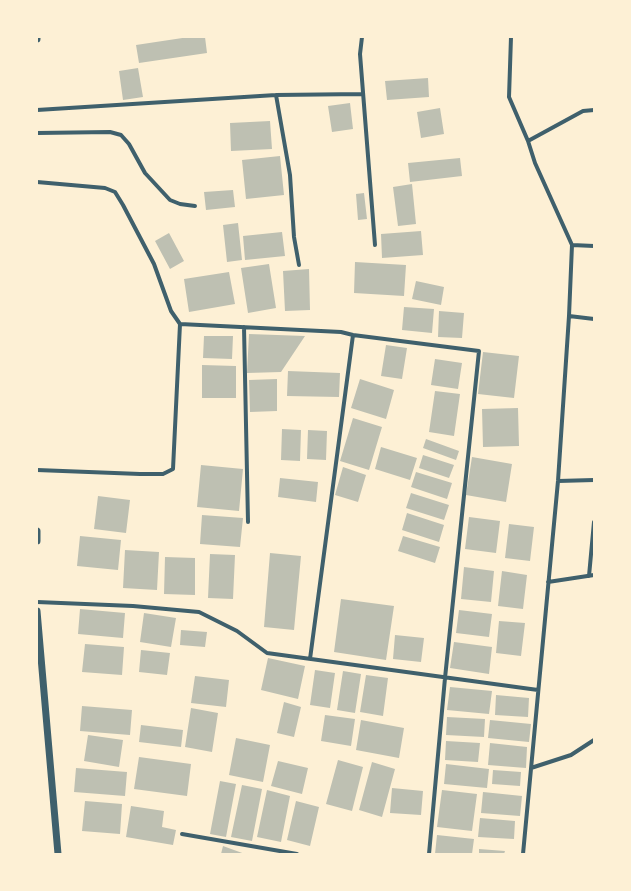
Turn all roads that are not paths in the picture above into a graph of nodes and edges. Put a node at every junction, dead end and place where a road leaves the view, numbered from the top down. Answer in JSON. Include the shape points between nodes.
{"nodes":[{"id":1,"x":362,"y":37,"type":"edge"},
{"id":2,"x":511,"y":37,"type":"edge"},
{"id":3,"x":363,"y":94,"type":"junction"},
{"id":4,"x":276,"y":95,"type":"junction"},
{"id":5,"x":37,"y":110,"type":"edge"},
{"id":6,"x":594,"y":110,"type":"edge"},
{"id":7,"x":37,"y":133,"type":"edge"},
{"id":8,"x":528,"y":141,"type":"junction"},
{"id":9,"x":37,"y":182,"type":"edge"},
{"id":10,"x":195,"y":206,"type":"dead end"},
{"id":11,"x":375,"y":245,"type":"dead end"},
{"id":12,"x":572,"y":245,"type":"junction"},
{"id":13,"x":594,"y":246,"type":"edge"},
{"id":14,"x":299,"y":265,"type":"dead end"},
{"id":15,"x":569,"y":316,"type":"junction"},
{"id":16,"x":594,"y":319,"type":"edge"},
{"id":17,"x":180,"y":324,"type":"junction"},
{"id":18,"x":244,"y":327,"type":"junction"},
{"id":19,"x":353,"y":335,"type":"junction"},
{"id":20,"x":37,"y":470,"type":"edge"},
{"id":21,"x":594,"y":480,"type":"edge"},
{"id":22,"x":558,"y":481,"type":"junction"},
{"id":23,"x":248,"y":522,"type":"dead end"},
{"id":24,"x":594,"y":522,"type":"edge"},
{"id":25,"x":37,"y":532,"type":"edge"},
{"id":26,"x":37,"y":541,"type":"edge"},
{"id":27,"x":592,"y":576,"type":"edge"},
{"id":28,"x":548,"y":582,"type":"junction"},
{"id":29,"x":37,"y":602,"type":"edge"},
{"id":30,"x":37,"y":611,"type":"edge"},
{"id":31,"x":310,"y":659,"type":"junction"},
{"id":32,"x":445,"y":678,"type":"junction"},
{"id":33,"x":538,"y":690,"type":"junction"},
{"id":34,"x":594,"y":740,"type":"edge"},
{"id":35,"x":531,"y":768,"type":"junction"},
{"id":36,"x":182,"y":834,"type":"dead end"},
{"id":37,"x":58,"y":854,"type":"edge"},
{"id":38,"x":297,"y":854,"type":"edge"},
{"id":39,"x":428,"y":854,"type":"edge"},
{"id":40,"x":523,"y":854,"type":"edge"}],
"edges":[{"from":1,"to":3,"type":"street","via":[[360,54]]},
{"from":2,"to":8,"type":"street","via":[[509,97]]},
{"from":3,"to":4,"type":"street"},
{"from":3,"to":11,"type":"street"},
{"from":4,"to":5,"type":"street"},
{"from":4,"to":14,"type":"street","via":[[290,175],[294,237]]},
{"from":6,"to":8,"type":"street","via":[[584,111]]},
{"from":7,"to":10,"type":"street","via":[[110,132],[121,135],[130,144],[146,173],[170,200]]},
{"from":8,"to":12,"type":"street"},
{"from":9,"to":17,"type":"street","via":[[105,188],[115,192],[154,264],[171,311]]},
{"from":12,"to":13,"type":"street"},
{"from":12,"to":15,"type":"street"},
{"from":15,"to":16,"type":"street"},
{"from":15,"to":22,"type":"street"},
{"from":17,"to":18,"type":"street"},
{"from":17,"to":20,"type":"street","via":[[173,468],[163,474]]},
{"from":18,"to":19,"type":"street","via":[[341,332]]},
{"from":18,"to":23,"type":"street"},
{"from":19,"to":31,"type":"street"},
{"from":19,"to":32,"type":"street","via":[[478,351]]},
{"from":21,"to":22,"type":"street"},
{"from":22,"to":28,"type":"street"},
{"from":24,"to":27,"type":"street"},
{"from":25,"to":26,"type":"street"},
{"from":27,"to":28,"type":"street"},
{"from":28,"to":33,"type":"street"},
{"from":29,"to":31,"type":"street","via":[[199,612],[237,631],[267,653]]},
{"from":30,"to":37,"type":"street"},
{"from":31,"to":32,"type":"street"},
{"from":32,"to":33,"type":"street"},
{"from":32,"to":39,"type":"street"},
{"from":33,"to":35,"type":"street"},
{"from":34,"to":35,"type":"street","via":[[571,755]]},
{"from":35,"to":40,"type":"street"},
{"from":36,"to":38,"type":"street"}]}
